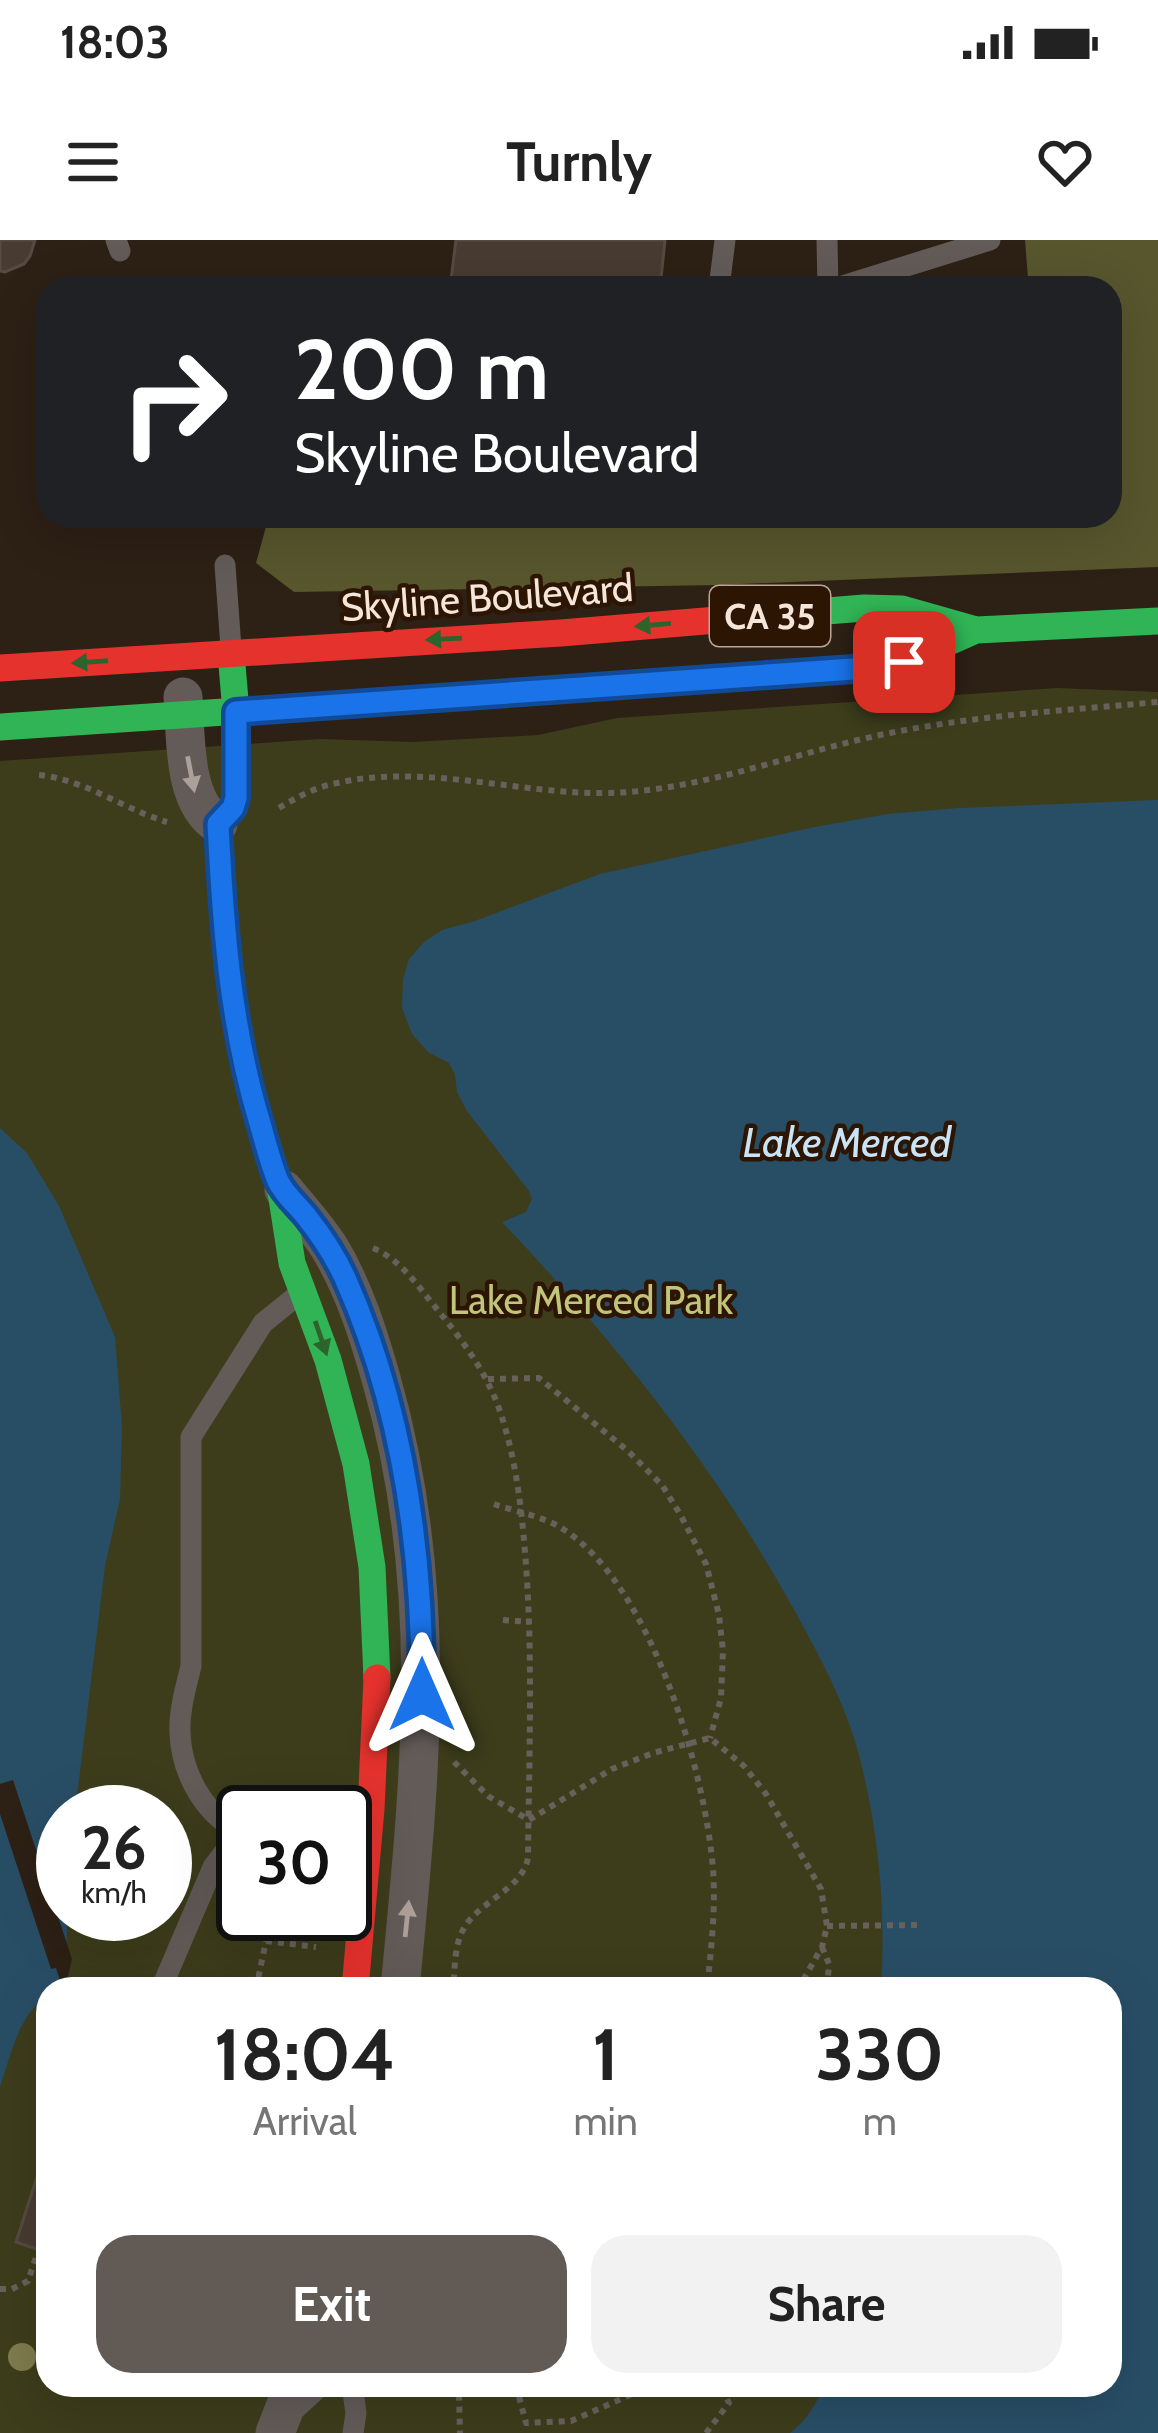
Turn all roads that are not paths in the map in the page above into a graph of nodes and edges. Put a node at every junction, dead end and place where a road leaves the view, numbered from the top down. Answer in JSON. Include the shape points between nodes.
{"nodes":[{"id":1,"x":724,"y":240,"type":"edge"},
{"id":2,"x":827,"y":240,"type":"edge"},
{"id":3,"x":990,"y":240,"type":"edge"},
{"id":4,"x":720,"y":276,"type":"edge"},
{"id":5,"x":831,"y":276,"type":"edge"},
{"id":6,"x":872,"y":276,"type":"edge"},
{"id":7,"x":225,"y":565,"type":"dead end"},
{"id":8,"x":1158,"y":621,"type":"edge"},
{"id":9,"x":976,"y":630,"type":"junction"},
{"id":10,"x":231,"y":652,"type":"junction"},
{"id":11,"x":181,"y":655,"type":"junction"},
{"id":12,"x":0,"y":668,"type":"edge"},
{"id":13,"x":236,"y":712,"type":"junction"},
{"id":14,"x":185,"y":716,"type":"junction"},
{"id":15,"x":0,"y":728,"type":"edge"},
{"id":16,"x":202,"y":825,"type":"junction"},
{"id":17,"x":280,"y":1186,"type":"junction"},
{"id":18,"x":336,"y":1259,"type":"junction"},
{"id":19,"x":302,"y":1292,"type":"junction"},
{"id":20,"x":363,"y":1785,"type":"edge"},
{"id":21,"x":216,"y":1815,"type":"edge"},
{"id":22,"x":372,"y":1847,"type":"edge"},
{"id":23,"x":413,"y":1850,"type":"junction"},
{"id":24,"x":216,"y":1863,"type":"edge"},
{"id":25,"x":355,"y":1941,"type":"edge"},
{"id":26,"x":166,"y":1977,"type":"edge"},
{"id":27,"x":355,"y":1977,"type":"edge"},
{"id":28,"x":401,"y":1977,"type":"edge"},
{"id":29,"x":354,"y":2397,"type":"edge"},
{"id":30,"x":352,"y":2433,"type":"edge"}],
"edges":[{"from":1,"to":4,"type":"lane"},
{"from":2,"to":5,"type":"lane"},
{"from":3,"to":6,"type":"lane"},
{"from":7,"to":10,"type":"lane"},
{"from":8,"to":9,"type":"main road","name":"Skyline Boulevard","number":"CA 35"},
{"from":9,"to":10,"type":"main road","name":"Skyline Boulevard","number":"CA 35","one_way":true,"via":[[902,609],[863,608]]},
{"from":9,"to":13,"type":"main road","name":"Skyline Boulevard","number":"CA 35","via":[[904,662],[868,668]]},
{"from":10,"to":11,"type":"main road","name":"Skyline Boulevard","number":"CA 35"},
{"from":10,"to":13,"type":"main road"},
{"from":11,"to":12,"type":"main road","name":"Skyline Boulevard","number":"CA 35","one_way":true},
{"from":11,"to":14,"type":"street"},
{"from":13,"to":14,"type":"main road","name":"Skyline Boulevard","number":"CA 35"},
{"from":13,"to":16,"type":"main road","via":[[233,808]]},
{"from":14,"to":15,"type":"main road","name":"Skyline Boulevard","number":"CA 35"},
{"from":14,"to":16,"type":"street","one_way":true},
{"from":16,"to":17,"type":"main road","via":[[231,1000]]},
{"from":17,"to":18,"type":"street"},
{"from":17,"to":19,"type":"main road"},
{"from":18,"to":19,"type":"lane"},
{"from":18,"to":23,"type":"street","via":[[384,1387],[410,1505],[422,1650]]},
{"from":19,"to":20,"type":"main road","one_way":true,"via":[[345,1416],[371,1558],[377,1651]]},
{"from":19,"to":21,"type":"lane","via":[[263,1323],[191,1437],[191,1666],[180,1734],[187,1768]]},
{"from":22,"to":23,"type":"lane"},
{"from":28,"to":23,"type":"street","one_way":true},
{"from":24,"to":26,"type":"lane"},
{"from":25,"to":27,"type":"main road"},
{"from":29,"to":30,"type":"lane"}]}
